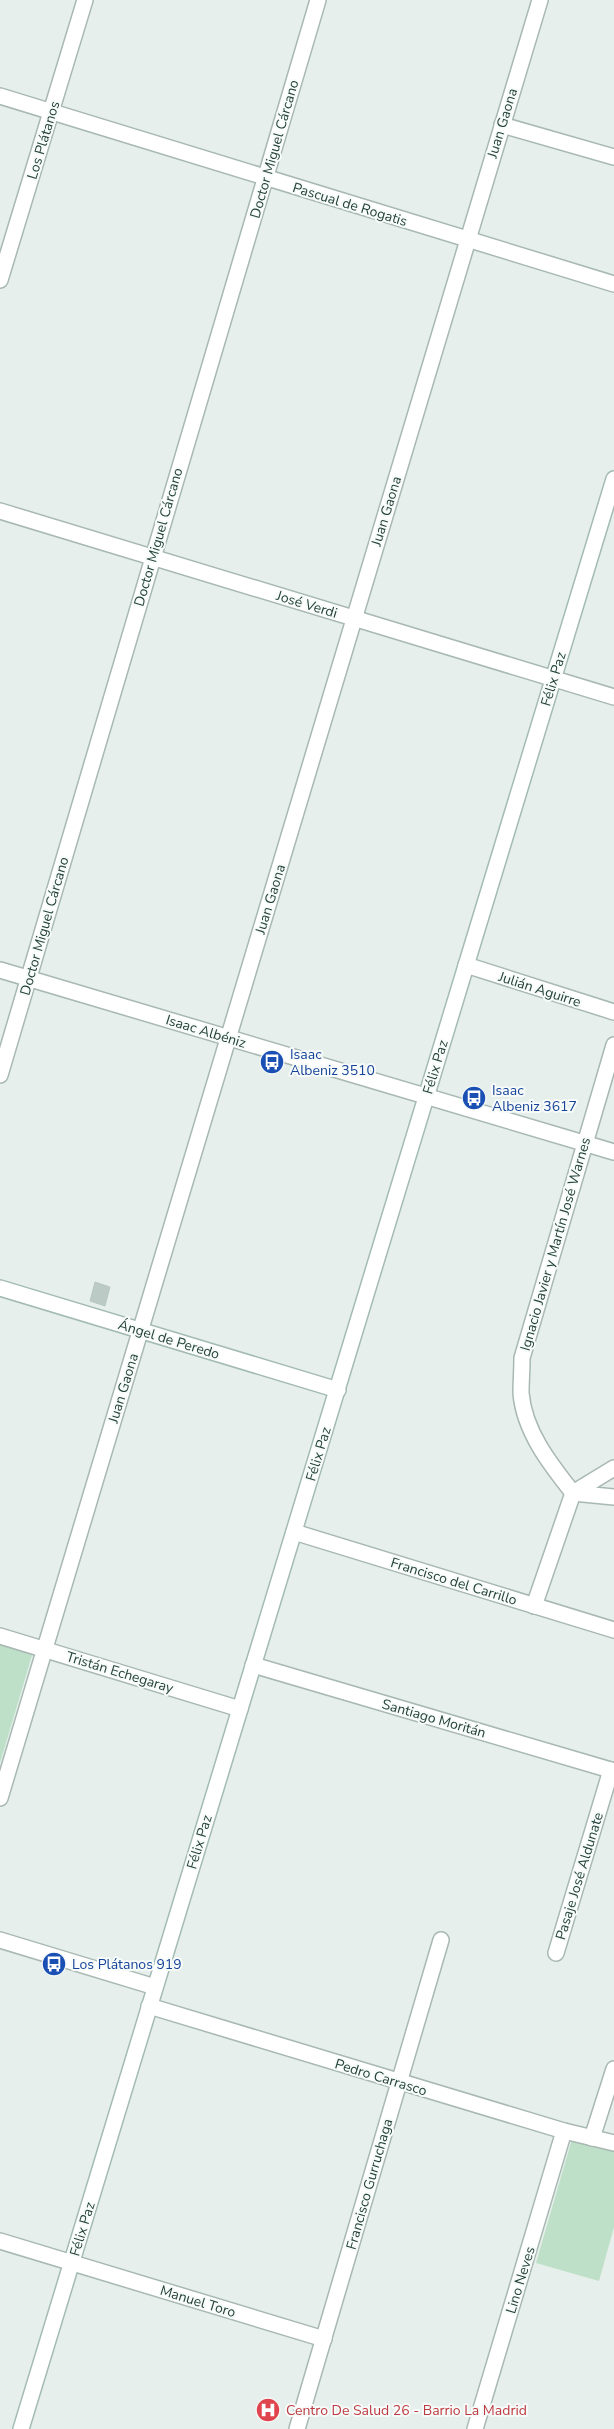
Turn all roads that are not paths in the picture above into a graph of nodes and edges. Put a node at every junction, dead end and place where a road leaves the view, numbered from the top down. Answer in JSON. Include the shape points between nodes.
{"nodes":[{"id":1,"x":85,"y":0,"type":"edge"},
{"id":2,"x":318,"y":0,"type":"edge"},
{"id":3,"x":540,"y":0,"type":"edge"},
{"id":4,"x":0,"y":96,"type":"edge"},
{"id":5,"x":51,"y":112,"type":"junction"},
{"id":6,"x":502,"y":125,"type":"junction"},
{"id":7,"x":614,"y":157,"type":"edge"},
{"id":8,"x":265,"y":178,"type":"junction"},
{"id":9,"x":467,"y":239,"type":"junction"},
{"id":10,"x":0,"y":280,"type":"edge"},
{"id":11,"x":614,"y":284,"type":"edge"},
{"id":12,"x":614,"y":480,"type":"edge"},
{"id":13,"x":0,"y":511,"type":"edge"},
{"id":14,"x":152,"y":556,"type":"junction"},
{"id":15,"x":354,"y":618,"type":"junction"},
{"id":16,"x":553,"y":679,"type":"junction"},
{"id":17,"x":614,"y":697,"type":"edge"},
{"id":18,"x":466,"y":965,"type":"junction"},
{"id":19,"x":0,"y":970,"type":"edge"},
{"id":20,"x":29,"y":978,"type":"junction"},
{"id":21,"x":614,"y":1012,"type":"edge"},
{"id":22,"x":228,"y":1038,"type":"junction"},
{"id":23,"x":614,"y":1045,"type":"edge"},
{"id":24,"x":0,"y":1075,"type":"edge"},
{"id":25,"x":426,"y":1096,"type":"junction"},
{"id":26,"x":585,"y":1144,"type":"junction"},
{"id":27,"x":614,"y":1152,"type":"edge"},
{"id":28,"x":0,"y":1288,"type":"edge"},
{"id":29,"x":140,"y":1330,"type":"junction"},
{"id":30,"x":338,"y":1390,"type":"junction"},
{"id":31,"x":614,"y":1468,"type":"edge"},
{"id":32,"x":573,"y":1493,"type":"junction"},
{"id":33,"x":614,"y":1498,"type":"edge"},
{"id":34,"x":294,"y":1532,"type":"junction"},
{"id":35,"x":534,"y":1606,"type":"junction"},
{"id":36,"x":614,"y":1630,"type":"edge"},
{"id":37,"x":0,"y":1636,"type":"edge"},
{"id":38,"x":45,"y":1650,"type":"junction"},
{"id":39,"x":253,"y":1666,"type":"junction"},
{"id":40,"x":240,"y":1709,"type":"junction"},
{"id":41,"x":612,"y":1771,"type":"edge"},
{"id":42,"x":0,"y":1798,"type":"edge"},
{"id":43,"x":0,"y":1940,"type":"edge"},
{"id":44,"x":441,"y":1940,"type":"dead end"},
{"id":45,"x":556,"y":1953,"type":"dead end"},
{"id":46,"x":155,"y":1987,"type":"junction"},
{"id":47,"x":149,"y":2006,"type":"junction"},
{"id":48,"x":614,"y":2069,"type":"edge"},
{"id":49,"x":398,"y":2082,"type":"junction"},
{"id":50,"x":564,"y":2131,"type":"junction"},
{"id":51,"x":592,"y":2138,"type":"junction"},
{"id":52,"x":614,"y":2143,"type":"edge"},
{"id":53,"x":0,"y":2240,"type":"edge"},
{"id":54,"x":72,"y":2262,"type":"junction"},
{"id":55,"x":324,"y":2339,"type":"junction"},
{"id":56,"x":21,"y":2429,"type":"edge"},
{"id":57,"x":297,"y":2429,"type":"edge"},
{"id":58,"x":476,"y":2429,"type":"edge"}],
"edges":[{"from":1,"to":5,"type":"street","name":"Los Plátanos"},
{"from":2,"to":8,"type":"street","name":"Doctor Miguel Cárcano"},
{"from":3,"to":6,"type":"street","name":"Juan Gaona"},
{"from":4,"to":5,"type":"street","name":"Pascual de Rogatis"},
{"from":5,"to":8,"type":"street","name":"Pascual de Rogatis"},
{"from":5,"to":10,"type":"street","name":"Los Plátanos"},
{"from":6,"to":7,"type":"street"},
{"from":6,"to":9,"type":"street","name":"Juan Gaona"},
{"from":8,"to":9,"type":"street","name":"Pascual de Rogatis"},
{"from":8,"to":14,"type":"street","name":"Doctor Miguel Cárcano"},
{"from":9,"to":11,"type":"street","name":"Pascual de Rogatis"},
{"from":9,"to":15,"type":"street","name":"Juan Gaona"},
{"from":12,"to":16,"type":"street","name":"Félix Paz"},
{"from":13,"to":14,"type":"street","name":"José Verdi"},
{"from":14,"to":15,"type":"street","name":"José Verdi"},
{"from":14,"to":20,"type":"street","name":"Doctor Miguel Cárcano"},
{"from":15,"to":16,"type":"street","name":"José Verdi"},
{"from":15,"to":22,"type":"street","name":"Juan Gaona"},
{"from":16,"to":17,"type":"street","name":"José Verdi"},
{"from":16,"to":18,"type":"street","name":"Félix Paz"},
{"from":18,"to":21,"type":"street","name":"Julián Aguirre"},
{"from":18,"to":25,"type":"street","name":"Félix Paz"},
{"from":19,"to":20,"type":"street","name":"Isaac Albéniz"},
{"from":20,"to":22,"type":"street","name":"Isaac Albéniz"},
{"from":20,"to":24,"type":"street","name":"Doctor Miguel Cárcano"},
{"from":22,"to":25,"type":"street","name":"Isaac Albéniz"},
{"from":22,"to":29,"type":"street","name":"Juan Gaona"},
{"from":23,"to":26,"type":"street","name":"Ignacio Javier y Martín José Warnes"},
{"from":25,"to":26,"type":"street","name":"Isaac Albéniz"},
{"from":25,"to":30,"type":"street","name":"Félix Paz"},
{"from":26,"to":27,"type":"street","name":"Isaac Albéniz"},
{"from":26,"to":32,"type":"street","name":"Ignacio Javier y Martín José Warnes","via":[[522,1358],[521,1394],[528,1420],[540,1449]]},
{"from":28,"to":29,"type":"street","name":"Ángel de Peredo"},
{"from":29,"to":30,"type":"street","name":"Ángel de Peredo"},
{"from":29,"to":38,"type":"street","name":"Juan Gaona"},
{"from":30,"to":34,"type":"street","name":"Félix Paz"},
{"from":31,"to":32,"type":"street"},
{"from":32,"to":33,"type":"street"},
{"from":32,"to":35,"type":"street"},
{"from":34,"to":35,"type":"street","name":"Francisco del Carrillo"},
{"from":34,"to":39,"type":"street","name":"Félix Paz"},
{"from":35,"to":36,"type":"street","name":"Francisco del Carrillo"},
{"from":37,"to":38,"type":"street","name":"Tristán Echegaray"},
{"from":38,"to":40,"type":"street","name":"Tristán Echegaray"},
{"from":38,"to":42,"type":"street","name":"Juan Gaona"},
{"from":39,"to":40,"type":"street","name":"Félix Paz"},
{"from":39,"to":41,"type":"street","name":"Santiago Moritán"},
{"from":40,"to":46,"type":"street","name":"Félix Paz"},
{"from":41,"to":45,"type":"street","name":"Pasaje José Aldunate"},
{"from":43,"to":46,"type":"street"},
{"from":44,"to":49,"type":"street","name":"Francisco Gurruchaga"},
{"from":46,"to":47,"type":"street","name":"Félix Paz"},
{"from":47,"to":49,"type":"street","name":"Pedro Carrasco"},
{"from":47,"to":54,"type":"street","name":"Félix Paz"},
{"from":48,"to":51,"type":"street"},
{"from":49,"to":50,"type":"street","name":"Pedro Carrasco"},
{"from":49,"to":55,"type":"street","name":"Francisco Gurruchaga"},
{"from":50,"to":51,"type":"street","name":"Pedro Carrasco"},
{"from":50,"to":58,"type":"street","name":"Lino Neves"},
{"from":51,"to":52,"type":"street","name":"Pedro Carrasco"},
{"from":53,"to":54,"type":"street","name":"Manuel Toro"},
{"from":54,"to":55,"type":"street","name":"Manuel Toro"},
{"from":54,"to":56,"type":"street","name":"Félix Paz"},
{"from":55,"to":57,"type":"street","name":"Francisco Gurruchaga"}]}
